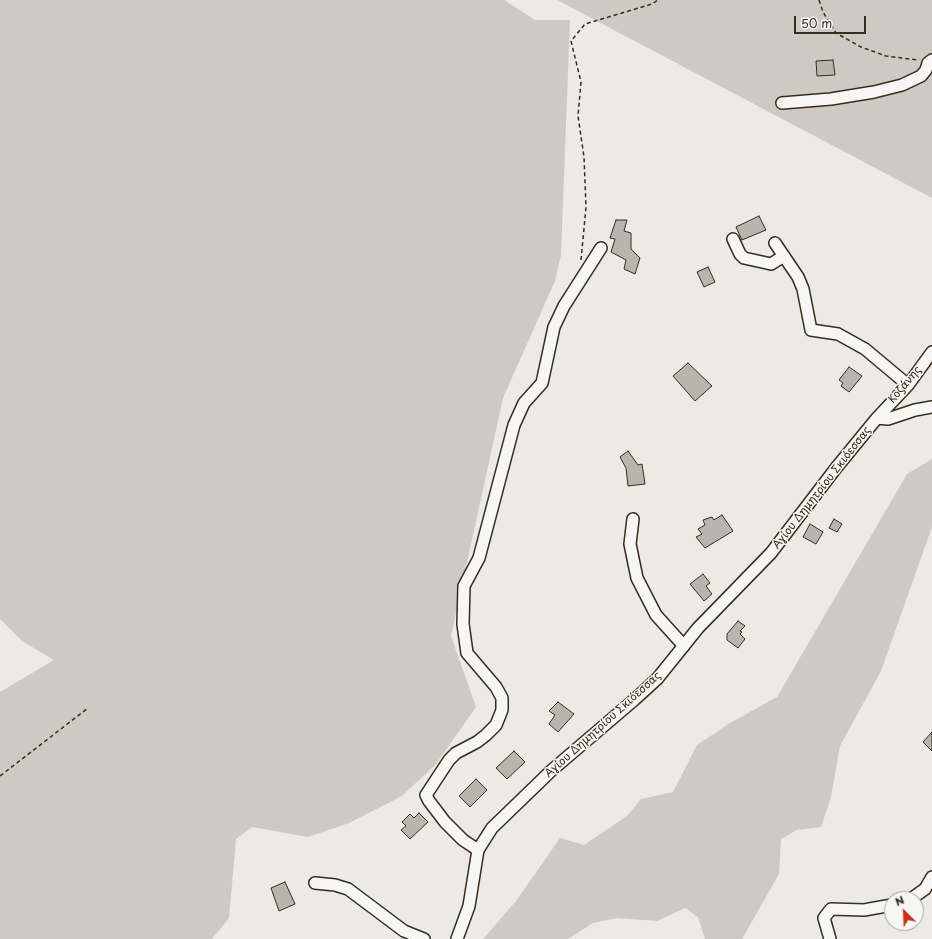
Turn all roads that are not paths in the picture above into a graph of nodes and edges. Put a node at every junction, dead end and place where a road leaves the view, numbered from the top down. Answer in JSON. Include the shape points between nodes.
{"nodes":[{"id":1,"x":930,"y":61,"type":"edge"},
{"id":2,"x":782,"y":103,"type":"dead end"},
{"id":3,"x":733,"y":239,"type":"dead end"},
{"id":4,"x":776,"y":243,"type":"dead end"},
{"id":5,"x":601,"y":248,"type":"dead end"},
{"id":6,"x":784,"y":256,"type":"junction"},
{"id":7,"x":932,"y":352,"type":"edge"},
{"id":8,"x":908,"y":385,"type":"junction"},
{"id":9,"x":932,"y":407,"type":"edge"},
{"id":10,"x":877,"y":418,"type":"junction"},
{"id":11,"x":633,"y":519,"type":"dead end"},
{"id":12,"x":684,"y":646,"type":"junction"},
{"id":13,"x":478,"y":850,"type":"junction"},
{"id":14,"x":932,"y":877,"type":"edge"},
{"id":15,"x":315,"y":883,"type":"dead end"},
{"id":16,"x":922,"y":891,"type":"edge"},
{"id":17,"x":884,"y":906,"type":"edge"},
{"id":18,"x":424,"y":939,"type":"edge"},
{"id":19,"x":457,"y":939,"type":"edge"},
{"id":20,"x":830,"y":939,"type":"edge"}],
"edges":[{"from":1,"to":2,"type":"street","via":[[921,76],[902,85],[845,97]]},
{"from":3,"to":6,"type":"street","via":[[744,258],[771,264]]},
{"from":4,"to":6,"type":"street"},
{"from":5,"to":13,"type":"street","via":[[564,306],[554,327],[542,383],[524,403],[514,425],[479,558],[464,586],[463,624],[467,653],[496,687],[502,698],[502,710],[496,725],[486,736],[451,758],[426,795],[445,822],[463,840]]},
{"from":6,"to":8,"type":"street","via":[[803,289],[811,330],[838,334],[865,349]]},
{"from":7,"to":8,"type":"street","name":"Κοζάνης"},
{"from":8,"to":10,"type":"street","name":"Κοζάνης"},
{"from":9,"to":10,"type":"street","via":[[888,419]]},
{"from":10,"to":12,"type":"street","name":"Αγίου Δημητρίου Σκιόεσσας","via":[[771,553],[704,621]]},
{"from":11,"to":12,"type":"street","via":[[630,544],[637,578],[656,615]]},
{"from":12,"to":13,"type":"street","name":"Αγίου Δημητρίου Σκιόεσσας","via":[[650,686],[511,808],[492,828]]},
{"from":13,"to":19,"type":"street","name":"Αγίου Δημητρίου Σκιόεσσας","via":[[469,906]]},
{"from":14,"to":16,"type":"street"},
{"from":15,"to":18,"type":"street","via":[[348,889],[404,931]]},
{"from":17,"to":20,"type":"street","via":[[864,910],[831,909],[824,918]]}]}
